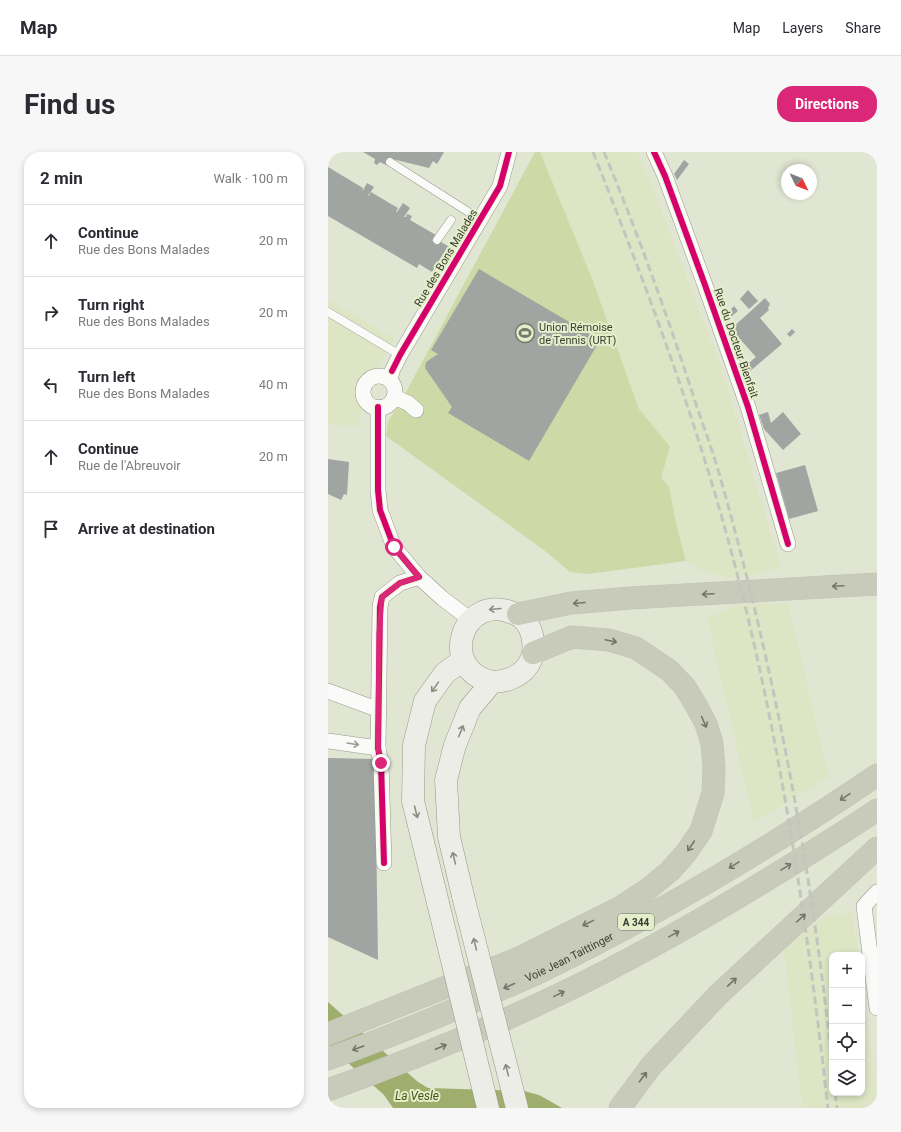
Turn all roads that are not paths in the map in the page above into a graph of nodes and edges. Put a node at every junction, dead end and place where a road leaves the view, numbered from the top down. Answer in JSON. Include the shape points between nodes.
{"nodes":[{"id":1,"x":509,"y":152,"type":"edge"},
{"id":2,"x":654,"y":152,"type":"edge"},
{"id":3,"x":390,"y":162,"type":"dead end"},
{"id":4,"x":451,"y":220,"type":"dead end"},
{"id":5,"x":480,"y":220,"type":"junction"},
{"id":6,"x":437,"y":240,"type":"dead end"},
{"id":7,"x":328,"y":312,"type":"edge"},
{"id":8,"x":400,"y":354,"type":"junction"},
{"id":9,"x":391,"y":376,"type":"junction"},
{"id":10,"x":394,"y":397,"type":"junction"},
{"id":11,"x":378,"y":407,"type":"junction"},
{"id":12,"x":416,"y":410,"type":"dead end"},
{"id":13,"x":788,"y":544,"type":"dead end"},
{"id":14,"x":419,"y":577,"type":"junction"},
{"id":15,"x":877,"y":584,"type":"edge"},
{"id":16,"x":518,"y":614,"type":"junction"},
{"id":17,"x":471,"y":620,"type":"junction"},
{"id":18,"x":533,"y":653,"type":"junction"},
{"id":19,"x":463,"y":660,"type":"junction"},
{"id":20,"x":492,"y":682,"type":"junction"},
{"id":21,"x":328,"y":691,"type":"edge"},
{"id":22,"x":379,"y":710,"type":"junction"},
{"id":23,"x":328,"y":741,"type":"edge"},
{"id":24,"x":378,"y":748,"type":"junction"},
{"id":25,"x":877,"y":775,"type":"edge"},
{"id":26,"x":877,"y":810,"type":"edge"},
{"id":27,"x":877,"y":848,"type":"edge"},
{"id":28,"x":384,"y":863,"type":"dead end"},
{"id":29,"x":877,"y":892,"type":"edge"},
{"id":30,"x":877,"y":1008,"type":"edge"},
{"id":31,"x":328,"y":1034,"type":"edge"},
{"id":32,"x":332,"y":1058,"type":"edge"},
{"id":33,"x":328,"y":1090,"type":"edge"},
{"id":34,"x":488,"y":1108,"type":"edge"},
{"id":35,"x":516,"y":1108,"type":"edge"},
{"id":36,"x":620,"y":1108,"type":"edge"}],
"edges":[{"from":1,"to":5,"type":"street","name":"Rue des Bons Malades","via":[[500,186]]},
{"from":2,"to":13,"type":"street","name":"Rue du Docteur Bienfait","via":[[705,285],[745,400]]},
{"from":3,"to":5,"type":"lane"},
{"from":4,"to":6,"type":"lane"},
{"from":5,"to":8,"type":"street","name":"Rue des Bons Malades"},
{"from":7,"to":8,"type":"lane"},
{"from":8,"to":9,"type":"street","name":"Rue des Bons Malades"},
{"from":9,"to":10,"type":"street","via":[[395,389]]},
{"from":9,"to":11,"type":"street","via":[[375,377],[364,387],[367,402]]},
{"from":10,"to":11,"type":"street","via":[[387,406]]},
{"from":10,"to":12,"type":"street"},
{"from":11,"to":14,"type":"street","via":[[380,510],[394,547]]},
{"from":14,"to":17,"type":"street"},
{"from":14,"to":22,"type":"street","via":[[400,583],[382,597],[379,634]]},
{"from":15,"to":16,"type":"highway","one_way":true,"via":[[630,598],[571,603]]},
{"from":16,"to":17,"type":"main road","one_way":true,"via":[[492,608]]},
{"from":16,"to":18,"type":"main road","via":[[532,632]]},
{"from":17,"to":19,"type":"main road","via":[[463,630],[460,646]]},
{"from":18,"to":20,"type":"main road","via":[[526,668],[516,677],[504,682]]},
{"from":18,"to":31,"type":"highway","one_way":true,"via":[[572,637],[609,640],[636,648],[670,670],[696,705],[712,743],[713,792],[701,831],[686,854],[670,871],[621,907],[519,958]]},
{"from":19,"to":20,"type":"main road","via":[[472,674]]},
{"from":19,"to":34,"type":"main road","one_way":true,"bridge":true,"via":[[445,673],[425,701],[414,745],[413,802]]},
{"from":35,"to":20,"type":"main road","one_way":true,"bridge":true,"via":[[449,837],[446,780],[455,745],[470,708]]},
{"from":21,"to":22,"type":"street"},
{"from":22,"to":24,"type":"street"},
{"from":23,"to":24,"type":"street","one_way":true},
{"from":24,"to":28,"type":"street","via":[[381,763]]},
{"from":25,"to":32,"type":"highway","name":"Voie Jean Taittinger","number":"A 344","one_way":true,"via":[[835,804],[716,877],[626,928],[543,971],[455,1010]]},
{"from":33,"to":26,"type":"highway","number":"A 344","one_way":true,"via":[[405,1062],[558,995],[726,904]]},
{"from":36,"to":27,"type":"highway","one_way":true,"via":[[656,1061],[718,994]]},
{"from":29,"to":30,"type":"street","via":[[864,906]]}]}
